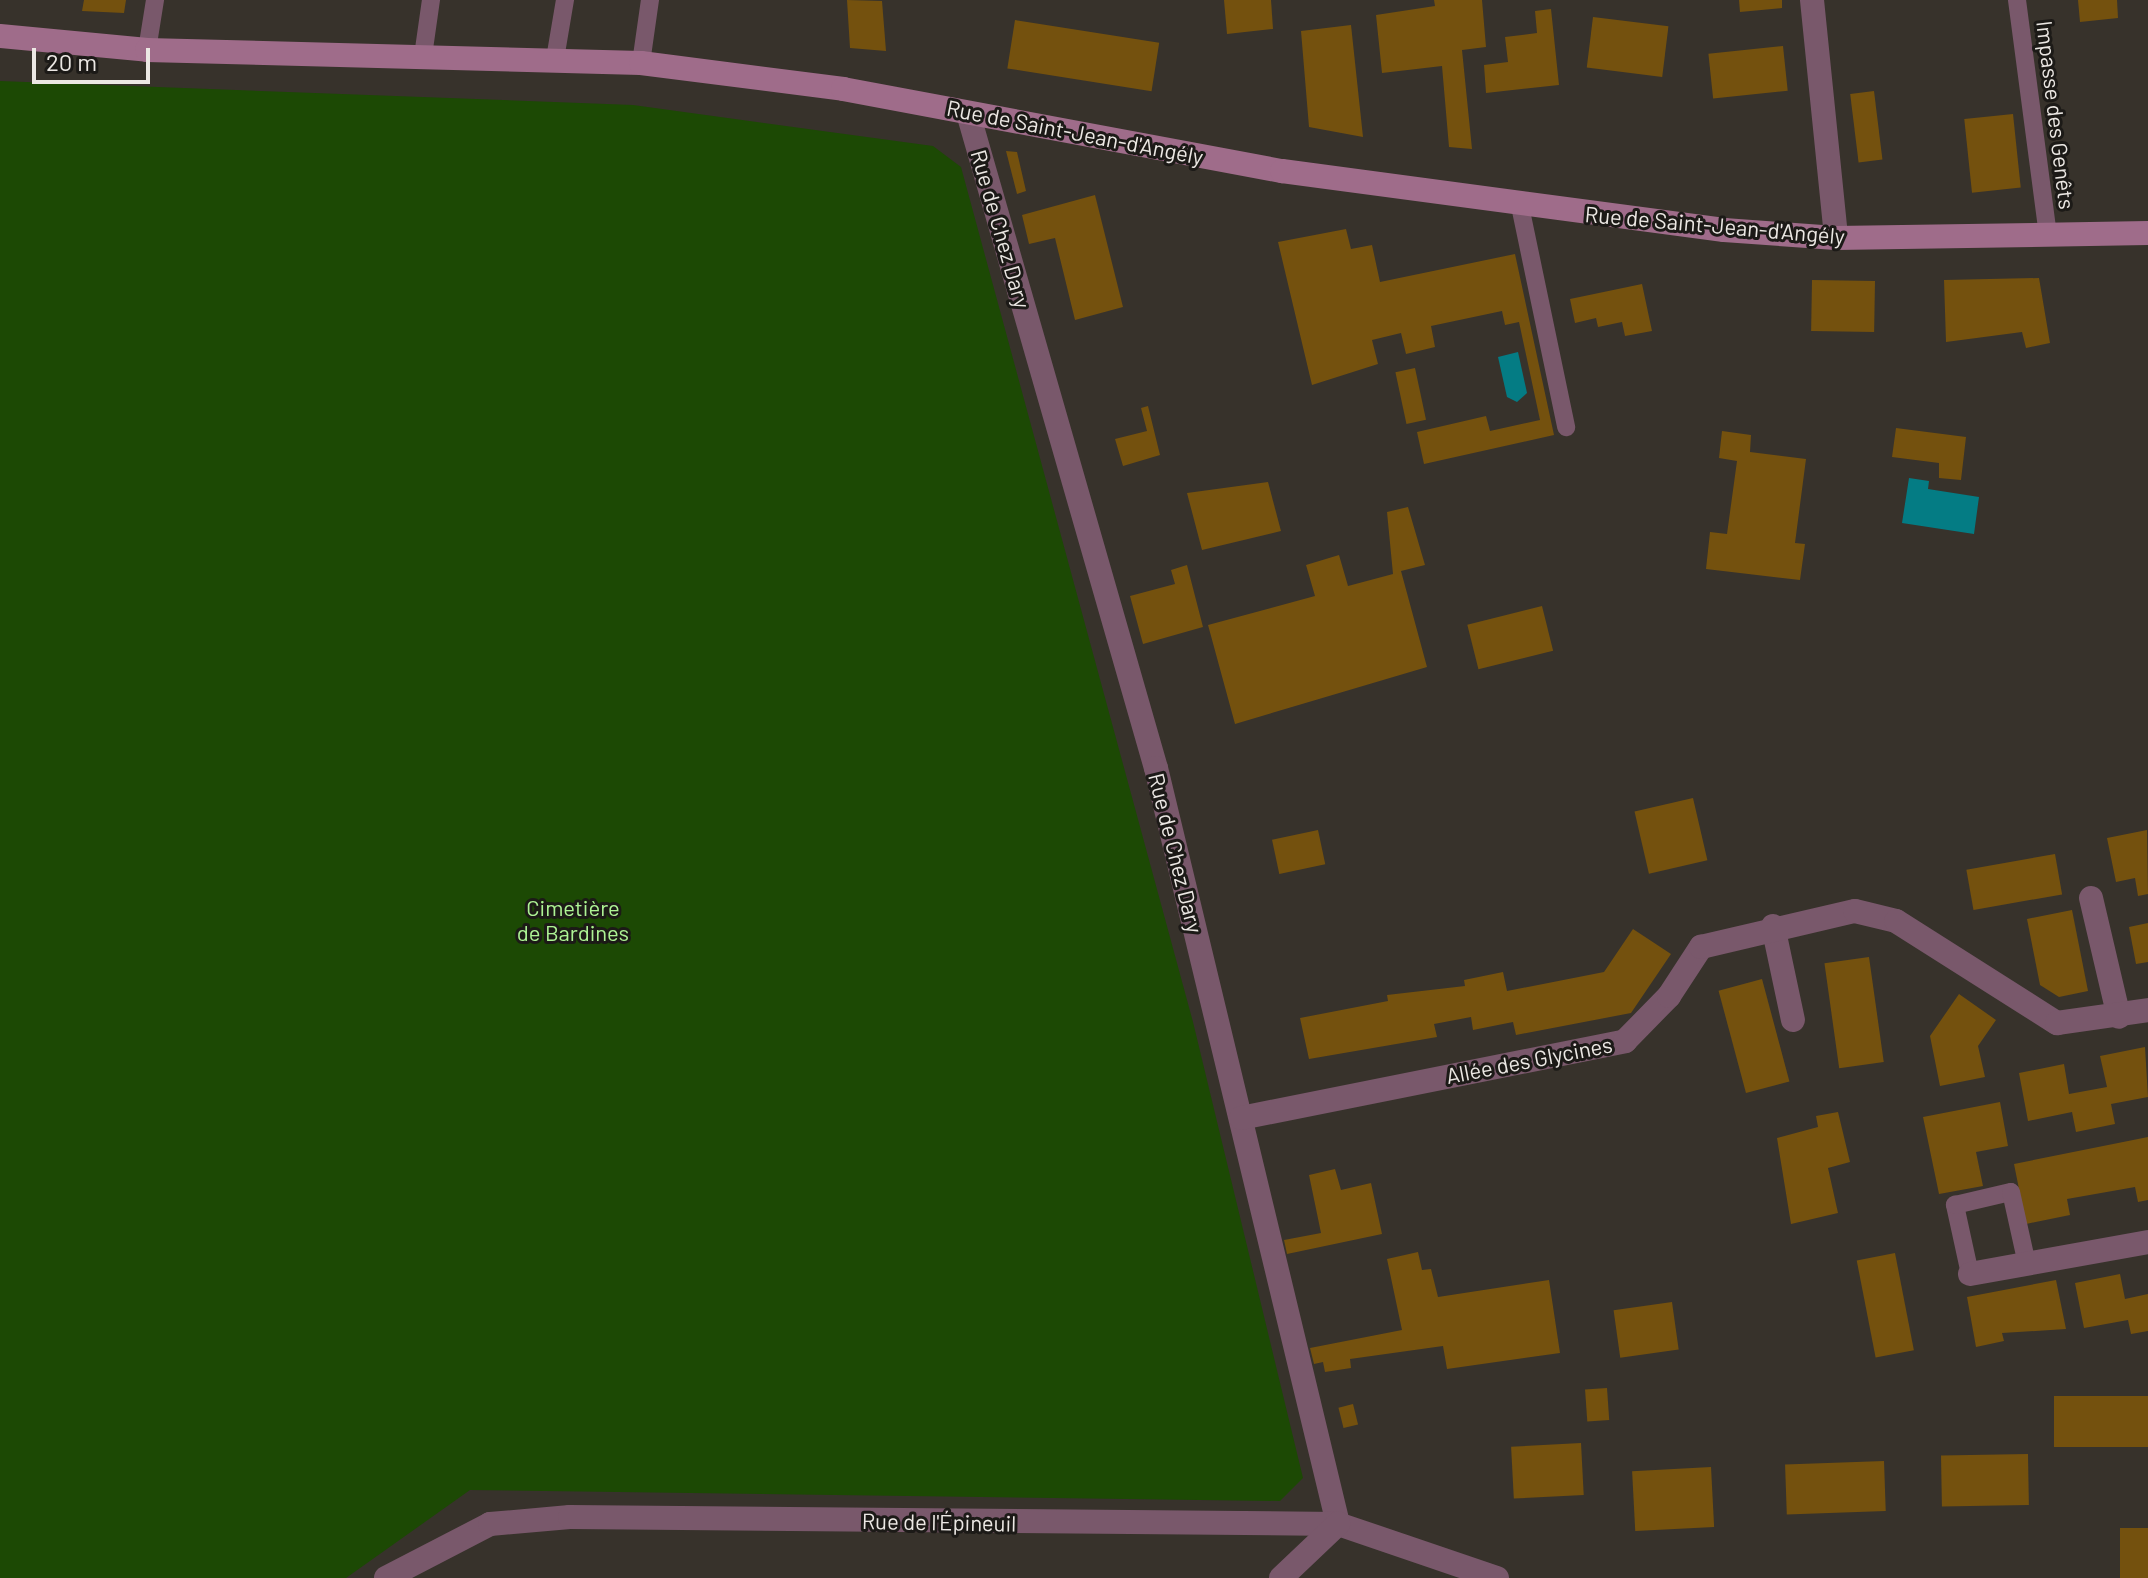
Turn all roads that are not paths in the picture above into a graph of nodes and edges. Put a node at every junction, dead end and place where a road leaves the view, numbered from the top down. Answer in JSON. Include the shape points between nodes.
{"nodes":[{"id":1,"x":155,"y":0,"type":"edge"},
{"id":2,"x":431,"y":0,"type":"edge"},
{"id":3,"x":565,"y":0,"type":"edge"},
{"id":4,"x":650,"y":0,"type":"edge"},
{"id":5,"x":1812,"y":0,"type":"edge"},
{"id":6,"x":2017,"y":0,"type":"edge"},
{"id":7,"x":0,"y":36,"type":"edge"},
{"id":8,"x":147,"y":50,"type":"junction"},
{"id":9,"x":423,"y":56,"type":"junction"},
{"id":10,"x":555,"y":59,"type":"junction"},
{"id":11,"x":641,"y":63,"type":"junction"},
{"id":12,"x":968,"y":113,"type":"junction"},
{"id":13,"x":1520,"y":206,"type":"junction"},
{"id":14,"x":2148,"y":233,"type":"edge"},
{"id":15,"x":2048,"y":237,"type":"junction"},
{"id":16,"x":1836,"y":238,"type":"junction"},
{"id":17,"x":1566,"y":427,"type":"dead end"},
{"id":18,"x":2091,"y":898,"type":"dead end"},
{"id":19,"x":1773,"y":926,"type":"junction"},
{"id":20,"x":2148,"y":1010,"type":"edge"},
{"id":21,"x":2119,"y":1017,"type":"junction"},
{"id":22,"x":1793,"y":1020,"type":"dead end"},
{"id":23,"x":1241,"y":1118,"type":"junction"},
{"id":24,"x":2148,"y":1242,"type":"edge"},
{"id":25,"x":2027,"y":1264,"type":"junction"},
{"id":26,"x":1970,"y":1274,"type":"joint"},
{"id":27,"x":1338,"y":1524,"type":"junction"},
{"id":28,"x":386,"y":1578,"type":"edge"},
{"id":29,"x":1281,"y":1578,"type":"edge"},
{"id":30,"x":1497,"y":1578,"type":"edge"}],
"edges":[{"from":1,"to":8,"type":"lane"},
{"from":2,"to":9,"type":"lane"},
{"from":3,"to":10,"type":"lane"},
{"from":4,"to":11,"type":"lane"},
{"from":5,"to":16,"type":"street"},
{"from":6,"to":15,"type":"lane","name":"Impasse des Genêts"},
{"from":7,"to":8,"type":"main road","name":"Rue de Saint-Jean-d'Angély"},
{"from":8,"to":9,"type":"main road","name":"Rue de Saint-Jean-d'Angély"},
{"from":9,"to":10,"type":"main road","name":"Rue de Saint-Jean-d'Angély"},
{"from":10,"to":11,"type":"main road","name":"Rue de Saint-Jean-d'Angély"},
{"from":11,"to":12,"type":"main road","name":"Rue de Saint-Jean-d'Angély"},
{"from":12,"to":13,"type":"main road","name":"Rue de Saint-Jean-d'Angély","via":[[1282,171]]},
{"from":12,"to":23,"type":"street","name":"Rue de Chez Dary","via":[[1156,768]]},
{"from":13,"to":16,"type":"main road","name":"Rue de Saint-Jean-d'Angély"},
{"from":13,"to":17,"type":"lane"},
{"from":14,"to":15,"type":"main road","name":"Rue de Saint-Jean-d'Angély"},
{"from":15,"to":16,"type":"main road","name":"Rue de Saint-Jean-d'Angély"},
{"from":18,"to":21,"type":"street"},
{"from":19,"to":21,"type":"street","name":"Allée des Glycines","via":[[1855,911],[1896,921],[2057,1023]]},
{"from":19,"to":22,"type":"street"},
{"from":19,"to":23,"type":"street","name":"Allée des Glycines","via":[[1701,947],[1669,996],[1625,1041]]},
{"from":20,"to":21,"type":"street","name":"Allée des Glycines"},
{"from":23,"to":27,"type":"street","name":"Rue de Chez Dary"},
{"from":24,"to":25,"type":"street"},
{"from":25,"to":26,"type":"street"},
{"from":25,"to":26,"type":"lane","via":[[2011,1192],[1955,1205]]},
{"from":27,"to":28,"type":"street","name":"Rue de l'Épineuil","via":[[570,1517],[490,1524]]},
{"from":27,"to":29,"type":"street"},
{"from":27,"to":30,"type":"street","name":"Rue de l'Épineuil"}]}
